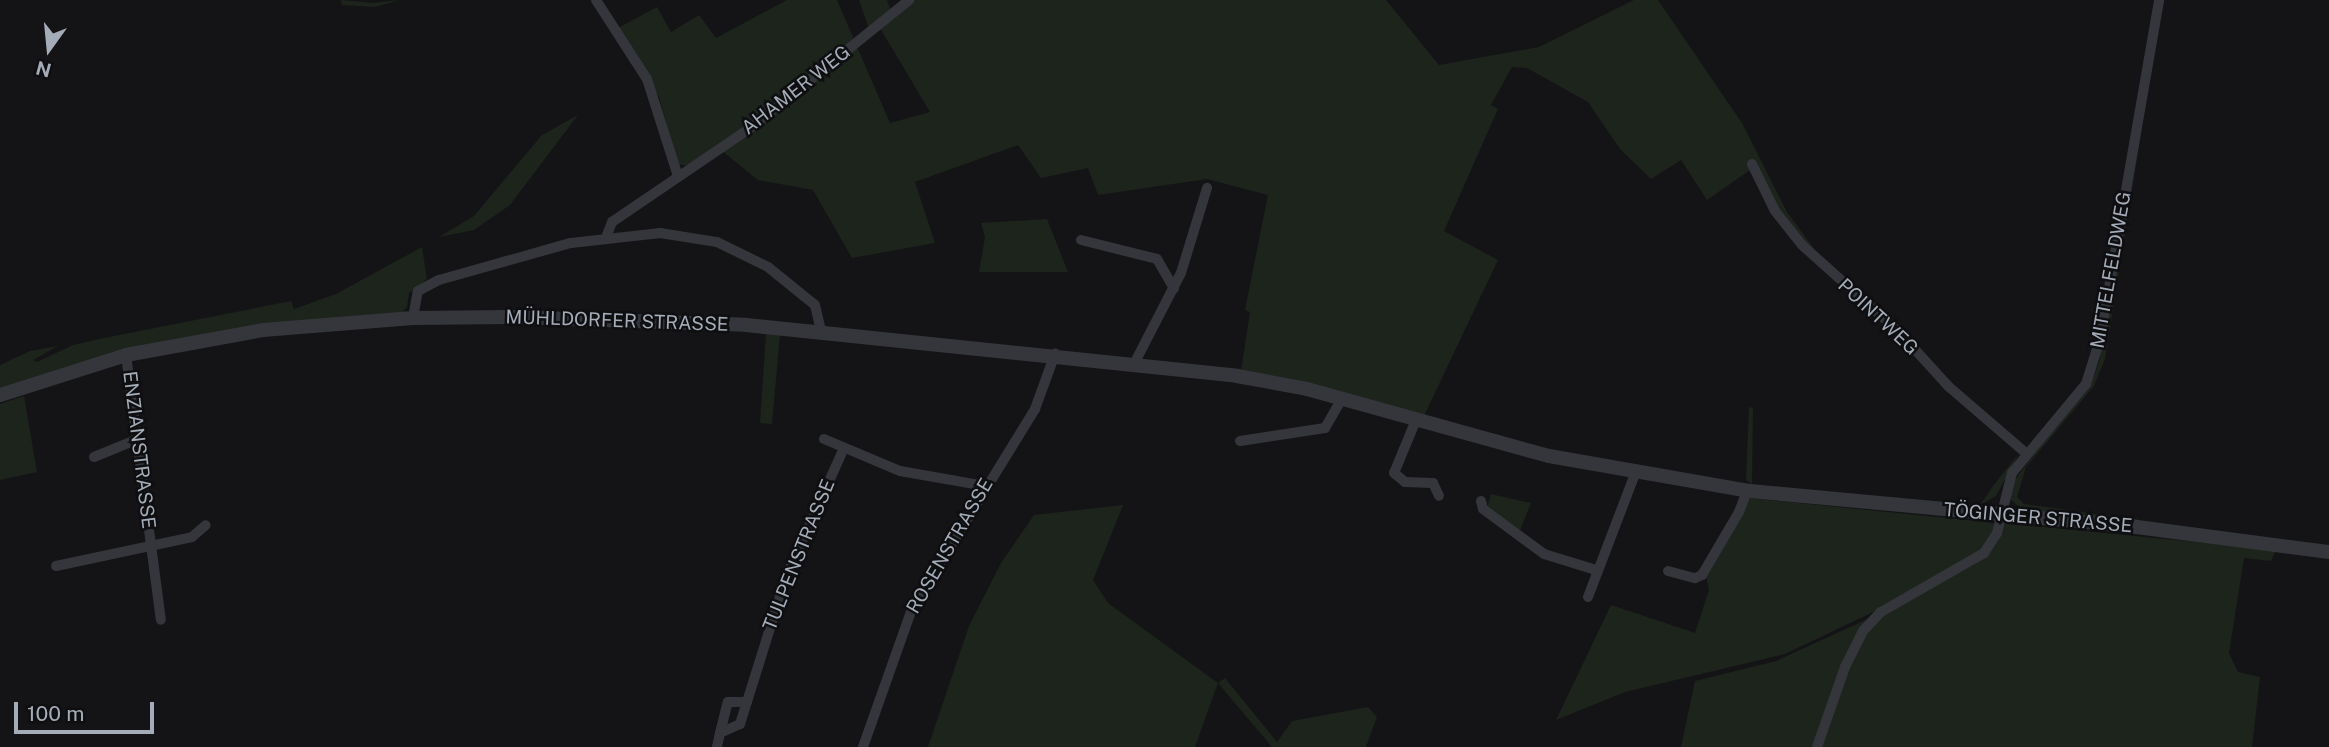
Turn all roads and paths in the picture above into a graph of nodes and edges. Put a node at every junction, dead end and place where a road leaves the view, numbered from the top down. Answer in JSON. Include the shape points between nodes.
{"nodes":[{"id":1,"x":596,"y":0,"type":"edge"},
{"id":2,"x":909,"y":0,"type":"edge"},
{"id":3,"x":2159,"y":0,"type":"edge"},
{"id":4,"x":1752,"y":164,"type":"dead end"},
{"id":5,"x":678,"y":176,"type":"junction"},
{"id":6,"x":1207,"y":188,"type":"dead end"},
{"id":7,"x":607,"y":235,"type":"junction"},
{"id":8,"x":1081,"y":240,"type":"dead end"},
{"id":9,"x":1174,"y":289,"type":"junction"},
{"id":10,"x":413,"y":318,"type":"junction"},
{"id":11,"x":821,"y":330,"type":"junction"},
{"id":12,"x":1055,"y":354,"type":"junction"},
{"id":13,"x":126,"y":355,"type":"junction"},
{"id":14,"x":1135,"y":362,"type":"junction"},
{"id":15,"x":1154,"y":365,"type":"joint"},
{"id":16,"x":0,"y":395,"type":"edge"},
{"id":17,"x":1342,"y":398,"type":"junction"},
{"id":18,"x":1416,"y":420,"type":"junction"},
{"id":19,"x":138,"y":439,"type":"junction"},
{"id":20,"x":824,"y":439,"type":"dead end"},
{"id":21,"x":1240,"y":441,"type":"dead end"},
{"id":22,"x":843,"y":450,"type":"junction"},
{"id":23,"x":2026,"y":453,"type":"junction"},
{"id":24,"x":94,"y":457,"type":"dead end"},
{"id":25,"x":1635,"y":474,"type":"junction"},
{"id":26,"x":985,"y":486,"type":"junction"},
{"id":27,"x":1746,"y":491,"type":"junction"},
{"id":28,"x":1439,"y":496,"type":"dead end"},
{"id":29,"x":1481,"y":501,"type":"dead end"},
{"id":30,"x":2001,"y":513,"type":"junction"},
{"id":31,"x":206,"y":525,"type":"dead end"},
{"id":32,"x":151,"y":545,"type":"junction"},
{"id":33,"x":2329,"y":552,"type":"edge"},
{"id":34,"x":55,"y":566,"type":"dead end"},
{"id":35,"x":1596,"y":570,"type":"junction"},
{"id":36,"x":1668,"y":571,"type":"dead end"},
{"id":37,"x":1588,"y":597,"type":"dead end"},
{"id":38,"x":161,"y":620,"type":"dead end"},
{"id":39,"x":747,"y":702,"type":"junction"},
{"id":40,"x":720,"y":733,"type":"junction"},
{"id":41,"x":717,"y":747,"type":"edge"},
{"id":42,"x":863,"y":747,"type":"edge"},
{"id":43,"x":1817,"y":747,"type":"edge"}],
"edges":[{"from":1,"to":5,"type":"street","via":[[647,79]]},
{"from":2,"to":5,"type":"street","name":"AHAMER WEG","via":[[753,126]]},
{"from":3,"to":23,"type":"street","name":"MITTELFELDWEG","via":[[2093,368],[2082,391]]},
{"from":4,"to":23,"type":"street","name":"POINTWEG","via":[[1775,211],[1802,245],[1898,331],[1948,386]]},
{"from":5,"to":7,"type":"street","name":"AHAMER WEG","via":[[611,222]]},
{"from":6,"to":9,"type":"street"},
{"from":7,"to":10,"type":"street","via":[[422,286],[415,295]]},
{"from":7,"to":11,"type":"street","via":[[671,234],[740,251],[787,280],[815,305]]},
{"from":8,"to":9,"type":"street","via":[[1157,259]]},
{"from":9,"to":14,"type":"street"},
{"from":10,"to":11,"type":"street","name":"MÜHLDORFER STRASSE","via":[[586,318]]},
{"from":10,"to":13,"type":"street","name":"MÜHLDORFER STRASSE","via":[[264,330]]},
{"from":11,"to":12,"type":"street","name":"MÜHLDORFER STRASSE"},
{"from":12,"to":14,"type":"street","name":"MÜHLDORFER STRASSE"},
{"from":12,"to":26,"type":"street","name":"ROSENSTRASSE","via":[[1035,409]]},
{"from":13,"to":16,"type":"street","name":"MÜHLDORFER STRASSE"},
{"from":13,"to":19,"type":"street","name":"ENZIANSTRASSE"},
{"from":14,"to":15,"type":"street","name":"MÜHLDORFER STRASSE"},
{"from":15,"to":17,"type":"street","name":"TÖGINGER STRASSE","via":[[1273,382]]},
{"from":17,"to":18,"type":"street","name":"TÖGINGER STRASSE"},
{"from":17,"to":21,"type":"street","via":[[1325,428]]},
{"from":18,"to":25,"type":"street","name":"TÖGINGER STRASSE"},
{"from":18,"to":28,"type":"street","via":[[1394,473],[1405,482],[1433,483]]},
{"from":19,"to":24,"type":"street"},
{"from":19,"to":32,"type":"street","name":"ENZIANSTRASSE"},
{"from":20,"to":22,"type":"street"},
{"from":22,"to":26,"type":"street","via":[[919,476]]},
{"from":22,"to":39,"type":"street","name":"TULPENSTRASSE","via":[[786,577]]},
{"from":23,"to":30,"type":"street","name":"MITTELFELDWEG","via":[[2008,483]]},
{"from":25,"to":27,"type":"street","name":"TÖGINGER STRASSE"},
{"from":25,"to":35,"type":"street","via":[[1601,567]]},
{"from":26,"to":42,"type":"street","name":"ROSENSTRASSE","via":[[912,609]]},
{"from":27,"to":30,"type":"street","name":"TÖGINGER STRASSE"},
{"from":27,"to":36,"type":"street","via":[[1740,512],[1702,575],[1695,578]]},
{"from":29,"to":35,"type":"street","via":[[1483,509],[1544,554]]},
{"from":30,"to":33,"type":"street","name":"TÖGINGER STRASSE"},
{"from":30,"to":43,"type":"street","name":"MITTELFELDWEG","via":[[1995,538],[1984,552],[1881,612],[1863,631],[1841,676]]},
{"from":31,"to":32,"type":"street","name":"ENZIANSTRASSE","via":[[192,537]]},
{"from":32,"to":34,"type":"street","name":"ENZIANSTRASSE"},
{"from":32,"to":38,"type":"street","name":"ENZIANSTRASSE"},
{"from":35,"to":37,"type":"street"},
{"from":39,"to":40,"type":"street","name":"TULPENSTRASSE","via":[[740,724]]},
{"from":39,"to":40,"type":"street","via":[[727,702]]},
{"from":40,"to":41,"type":"street"}]}
